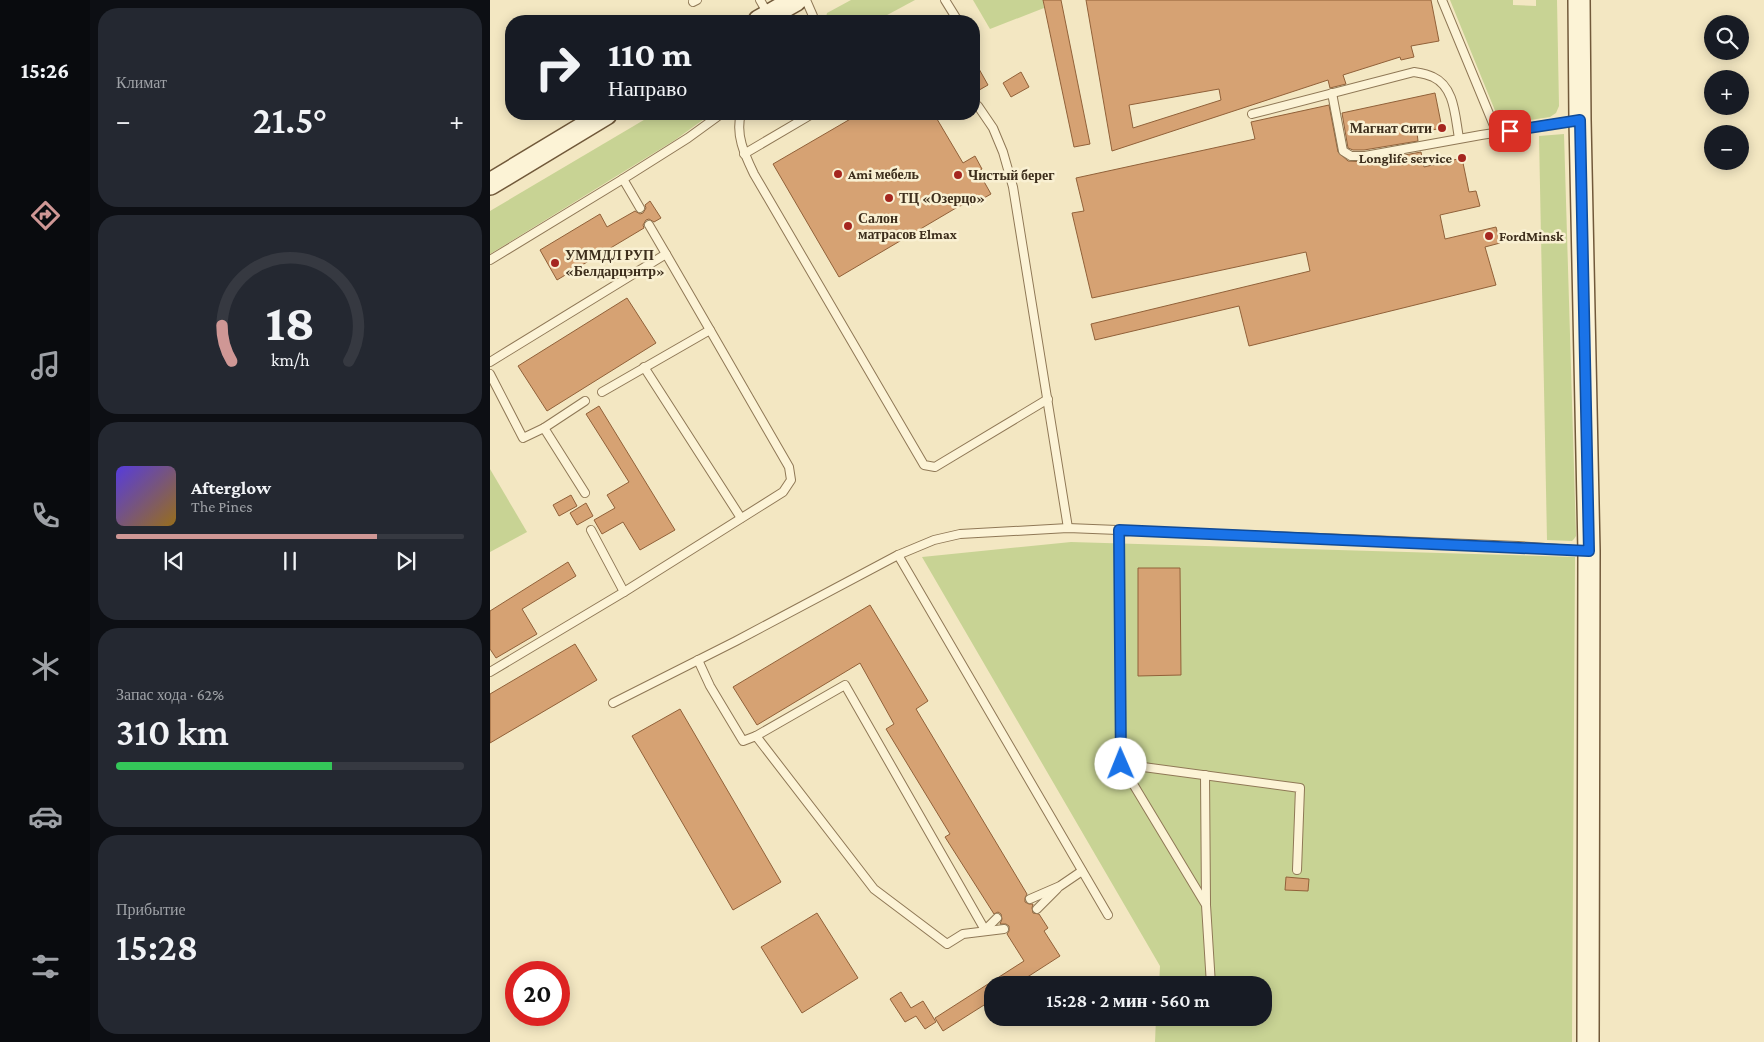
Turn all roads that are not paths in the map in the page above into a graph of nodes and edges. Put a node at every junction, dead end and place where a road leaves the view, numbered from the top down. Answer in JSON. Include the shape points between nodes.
{"nodes":[{"id":1,"x":796,"y":0,"type":"edge"},
{"id":2,"x":806,"y":0,"type":"edge"},
{"id":3,"x":945,"y":0,"type":"edge"},
{"id":4,"x":1442,"y":0,"type":"edge"},
{"id":5,"x":1579,"y":0,"type":"edge"},
{"id":6,"x":763,"y":12,"type":"edge"},
{"id":7,"x":813,"y":15,"type":"edge"},
{"id":8,"x":954,"y":15,"type":"edge"},
{"id":9,"x":1332,"y":93,"type":"junction"},
{"id":10,"x":980,"y":109,"type":"edge"},
{"id":11,"x":1252,"y":114,"type":"dead end"},
{"id":12,"x":596,"y":120,"type":"edge"},
{"id":13,"x":713,"y":120,"type":"edge"},
{"id":14,"x":740,"y":120,"type":"edge"},
{"id":15,"x":802,"y":120,"type":"edge"},
{"id":16,"x":1580,"y":120,"type":"junction"},
{"id":17,"x":1498,"y":133,"type":"junction"},
{"id":18,"x":1460,"y":138,"type":"junction"},
{"id":19,"x":744,"y":154,"type":"junction"},
{"id":20,"x":624,"y":179,"type":"junction"},
{"id":21,"x":490,"y":184,"type":"edge"},
{"id":22,"x":640,"y":208,"type":"dead end"},
{"id":23,"x":650,"y":225,"type":"dead end"},
{"id":24,"x":666,"y":254,"type":"junction"},
{"id":25,"x":490,"y":260,"type":"edge"},
{"id":26,"x":710,"y":330,"type":"junction"},
{"id":27,"x":490,"y":362,"type":"edge"},
{"id":28,"x":644,"y":367,"type":"junction"},
{"id":29,"x":490,"y":374,"type":"edge"},
{"id":30,"x":602,"y":392,"type":"dead end"},
{"id":31,"x":1048,"y":399,"type":"junction"},
{"id":32,"x":585,"y":401,"type":"dead end"},
{"id":33,"x":544,"y":428,"type":"junction"},
{"id":34,"x":585,"y":493,"type":"dead end"},
{"id":35,"x":741,"y":518,"type":"junction"},
{"id":36,"x":1068,"y":528,"type":"junction"},
{"id":37,"x":591,"y":530,"type":"dead end"},
{"id":38,"x":1119,"y":530,"type":"junction"},
{"id":39,"x":1589,"y":551,"type":"junction"},
{"id":40,"x":898,"y":555,"type":"junction"},
{"id":41,"x":624,"y":592,"type":"junction"},
{"id":42,"x":698,"y":660,"type":"junction"},
{"id":43,"x":490,"y":672,"type":"edge"},
{"id":44,"x":613,"y":703,"type":"dead end"},
{"id":45,"x":756,"y":736,"type":"junction"},
{"id":46,"x":1121,"y":764,"type":"junction"},
{"id":47,"x":1205,"y":775,"type":"junction"},
{"id":48,"x":1297,"y":870,"type":"dead end"},
{"id":49,"x":1082,"y":871,"type":"junction"},
{"id":50,"x":1060,"y":886,"type":"junction"},
{"id":51,"x":1030,"y":898,"type":"dead end"},
{"id":52,"x":1206,"y":905,"type":"junction"},
{"id":53,"x":1037,"y":910,"type":"dead end"},
{"id":54,"x":1108,"y":915,"type":"dead end"},
{"id":55,"x":997,"y":918,"type":"dead end"},
{"id":56,"x":1004,"y":929,"type":"dead end"},
{"id":57,"x":985,"y":930,"type":"junction"},
{"id":58,"x":1210,"y":976,"type":"edge"},
{"id":59,"x":1588,"y":1042,"type":"edge"}],
"edges":[{"from":1,"to":6,"type":"street"},
{"from":2,"to":7,"type":"lane"},
{"from":3,"to":8,"type":"lane"},
{"from":4,"to":17,"type":"lane"},
{"from":5,"to":16,"type":"street"},
{"from":9,"to":11,"type":"lane"},
{"from":9,"to":18,"type":"lane","via":[[1414,72],[1431,76],[1450,91]]},
{"from":9,"to":18,"type":"lane","via":[[1343,151],[1351,156]]},
{"from":10,"to":31,"type":"lane","via":[[993,128],[1013,187]]},
{"from":12,"to":21,"type":"street"},
{"from":13,"to":20,"type":"lane"},
{"from":14,"to":19,"type":"lane","via":[[739,132]]},
{"from":15,"to":19,"type":"lane"},
{"from":16,"to":17,"type":"lane"},
{"from":16,"to":39,"type":"street"},
{"from":17,"to":18,"type":"lane"},
{"from":19,"to":31,"type":"lane","via":[[924,465],[935,467]]},
{"from":20,"to":22,"type":"lane"},
{"from":20,"to":25,"type":"lane"},
{"from":23,"to":24,"type":"lane"},
{"from":24,"to":26,"type":"lane"},
{"from":24,"to":27,"type":"lane"},
{"from":26,"to":28,"type":"lane"},
{"from":26,"to":35,"type":"lane","via":[[789,467],[791,480],[783,492]]},
{"from":28,"to":30,"type":"lane"},
{"from":28,"to":35,"type":"lane"},
{"from":29,"to":33,"type":"lane","via":[[523,438]]},
{"from":31,"to":36,"type":"lane"},
{"from":32,"to":33,"type":"lane"},
{"from":33,"to":34,"type":"lane"},
{"from":35,"to":41,"type":"lane"},
{"from":36,"to":38,"type":"lane"},
{"from":36,"to":40,"type":"lane","via":[[960,534],[934,540]]},
{"from":37,"to":41,"type":"lane"},
{"from":38,"to":39,"type":"lane"},
{"from":38,"to":46,"type":"lane"},
{"from":39,"to":59,"type":"street"},
{"from":40,"to":42,"type":"lane"},
{"from":40,"to":49,"type":"lane"},
{"from":41,"to":43,"type":"lane"},
{"from":42,"to":44,"type":"lane"},
{"from":42,"to":45,"type":"lane","via":[[743,741]]},
{"from":45,"to":57,"type":"lane","via":[[874,889],[947,944],[962,934]]},
{"from":45,"to":57,"type":"lane","via":[[844,685]]},
{"from":46,"to":47,"type":"lane"},
{"from":46,"to":52,"type":"lane"},
{"from":47,"to":48,"type":"lane","via":[[1300,788]]},
{"from":47,"to":52,"type":"lane"},
{"from":49,"to":50,"type":"lane"},
{"from":49,"to":54,"type":"lane"},
{"from":50,"to":51,"type":"lane"},
{"from":50,"to":53,"type":"lane"},
{"from":52,"to":58,"type":"lane"},
{"from":55,"to":57,"type":"lane"},
{"from":56,"to":57,"type":"lane"}]}
